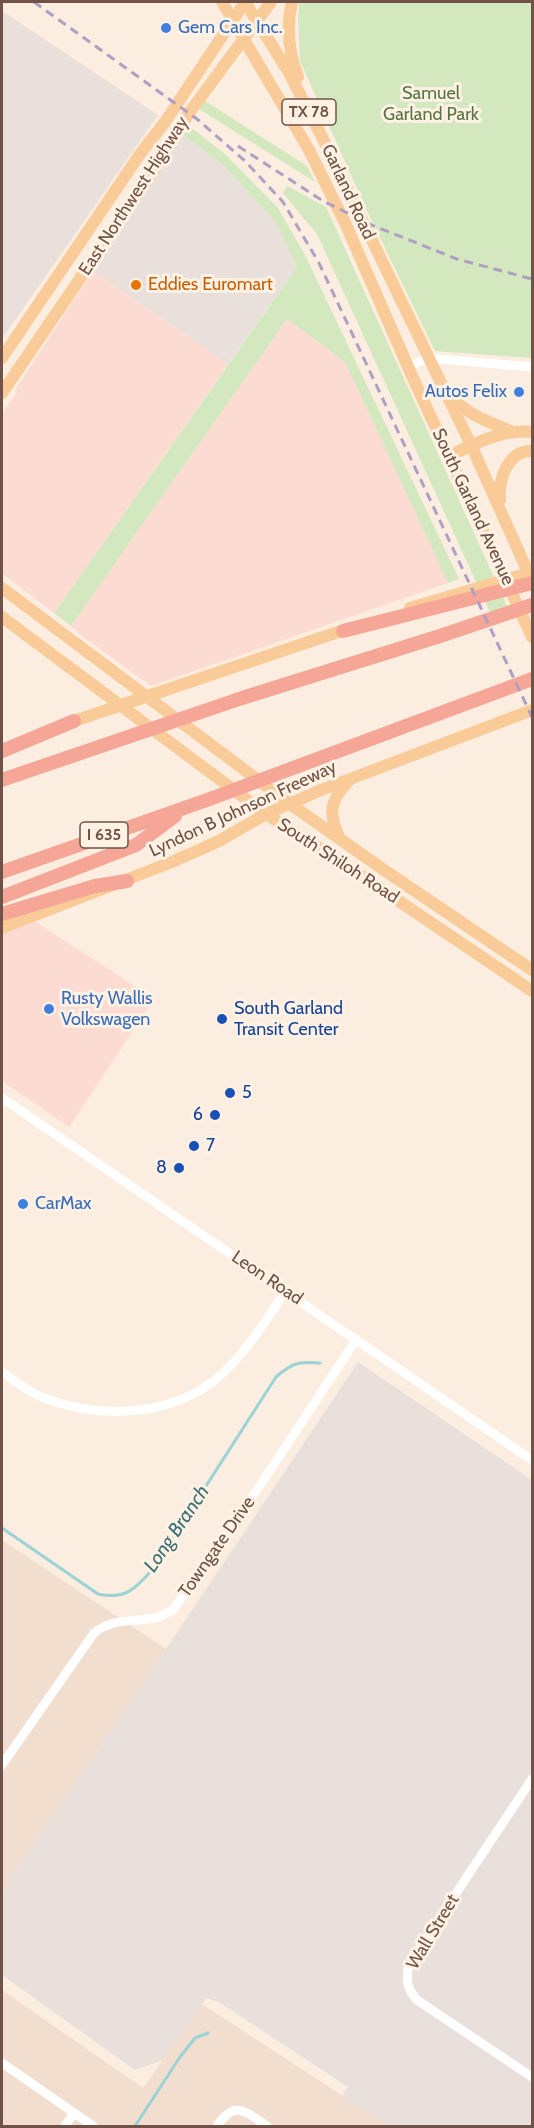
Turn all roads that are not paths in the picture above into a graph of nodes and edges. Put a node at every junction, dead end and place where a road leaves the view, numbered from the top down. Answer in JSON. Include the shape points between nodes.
{"nodes":[{"id":1,"x":222,"y":2,"type":"edge"},
{"id":2,"x":245,"y":2,"type":"edge"},
{"id":3,"x":271,"y":2,"type":"edge"},
{"id":4,"x":292,"y":2,"type":"edge"},
{"id":5,"x":232,"y":20,"type":"junction"},
{"id":6,"x":256,"y":21,"type":"junction"},
{"id":7,"x":243,"y":38,"type":"junction"},
{"id":8,"x":322,"y":137,"type":"junction"},
{"id":9,"x":93,"y":223,"type":"junction"},
{"id":10,"x":110,"y":234,"type":"junction"},
{"id":11,"x":4,"y":354,"type":"edge"},
{"id":12,"x":428,"y":358,"type":"junction"},
{"id":13,"x":24,"y":360,"type":"junction"},
{"id":14,"x":532,"y":367,"type":"edge"},
{"id":15,"x":410,"y":373,"type":"junction"},
{"id":16,"x":442,"y":386,"type":"junction"},
{"id":17,"x":2,"y":393,"type":"edge"},
{"id":18,"x":511,"y":431,"type":"junction"},
{"id":19,"x":532,"y":432,"type":"edge"},
{"id":20,"x":471,"y":446,"type":"junction"},
{"id":21,"x":532,"y":451,"type":"edge"},
{"id":22,"x":450,"y":456,"type":"junction"},
{"id":23,"x":500,"y":507,"type":"junction"},
{"id":24,"x":532,"y":572,"type":"edge"},
{"id":25,"x":532,"y":582,"type":"edge"},
{"id":26,"x":2,"y":588,"type":"edge"},
{"id":27,"x":532,"y":605,"type":"edge"},
{"id":28,"x":2,"y":617,"type":"edge"},
{"id":29,"x":343,"y":631,"type":"junction"},
{"id":30,"x":532,"y":637,"type":"edge"},
{"id":31,"x":101,"y":664,"type":"junction"},
{"id":32,"x":532,"y":679,"type":"edge"},
{"id":33,"x":90,"y":682,"type":"junction"},
{"id":34,"x":532,"y":710,"type":"edge"},
{"id":35,"x":74,"y":721,"type":"junction"},
{"id":36,"x":2,"y":745,"type":"edge"},
{"id":37,"x":2,"y":752,"type":"edge"},
{"id":38,"x":351,"y":779,"type":"junction"},
{"id":39,"x":2,"y":780,"type":"edge"},
{"id":40,"x":290,"y":804,"type":"junction"},
{"id":41,"x":185,"y":807,"type":"junction"},
{"id":42,"x":266,"y":814,"type":"junction"},
{"id":43,"x":341,"y":840,"type":"junction"},
{"id":44,"x":2,"y":872,"type":"edge"},
{"id":45,"x":387,"y":872,"type":"junction"},
{"id":46,"x":127,"y":881,"type":"junction"},
{"id":47,"x":378,"y":886,"type":"junction"},
{"id":48,"x":2,"y":897,"type":"edge"},
{"id":49,"x":2,"y":915,"type":"edge"},
{"id":50,"x":2,"y":928,"type":"edge"},
{"id":51,"x":474,"y":951,"type":"junction"},
{"id":52,"x":520,"y":962,"type":"junction"},
{"id":53,"x":532,"y":970,"type":"edge"},
{"id":54,"x":532,"y":991,"type":"edge"},
{"id":55,"x":2,"y":1098,"type":"edge"},
{"id":56,"x":286,"y":1291,"type":"junction"},
{"id":57,"x":356,"y":1340,"type":"junction"},
{"id":58,"x":2,"y":1372,"type":"edge"},
{"id":59,"x":532,"y":1460,"type":"edge"},
{"id":60,"x":2,"y":1765,"type":"edge"},
{"id":61,"x":532,"y":1779,"type":"edge"},
{"id":62,"x":2,"y":2062,"type":"edge"},
{"id":63,"x":532,"y":2078,"type":"edge"},
{"id":64,"x":74,"y":2113,"type":"junction"},
{"id":65,"x":65,"y":2127,"type":"edge"},
{"id":66,"x":93,"y":2127,"type":"edge"},
{"id":67,"x":217,"y":2127,"type":"edge"},
{"id":68,"x":267,"y":2127,"type":"edge"}],
"edges":[{"from":1,"to":5,"type":"main road","name":"Garland Road","number":"TX 78"},
{"from":2,"to":5,"type":"main road","name":"East Northwest Highway"},
{"from":2,"to":6,"type":"main road","name":"Garland Road","number":"TX 78"},
{"from":3,"to":6,"type":"main road","name":"East Northwest Highway"},
{"from":4,"to":8,"type":"main road","via":[[289,38],[293,63]]},
{"from":5,"to":7,"type":"main road","name":"Garland Road","number":"TX 78"},
{"from":5,"to":9,"type":"main road","name":"East Northwest Highway"},
{"from":6,"to":7,"type":"main road","name":"East Northwest Highway"},
{"from":6,"to":8,"type":"main road","name":"Garland Road","number":"TX 78","via":[[288,71]]},
{"from":7,"to":10,"type":"main road","name":"East Northwest Highway"},
{"from":7,"to":15,"type":"main road","name":"Garland Road","number":"TX 78","via":[[309,150]]},
{"from":8,"to":12,"type":"main road","name":"Garland Road","number":"TX 78"},
{"from":9,"to":10,"type":"main road"},
{"from":9,"to":11,"type":"main road","name":"East Northwest Highway"},
{"from":10,"to":13,"type":"main road","name":"East Northwest Highway"},
{"from":11,"to":13,"type":"main road"},
{"from":12,"to":14,"type":"street"},
{"from":12,"to":15,"type":"street"},
{"from":12,"to":16,"type":"main road","name":"Garland Road","number":"TX 78"},
{"from":13,"to":17,"type":"main road","name":"East Northwest Highway"},
{"from":15,"to":22,"type":"main road","name":"South Garland Avenue","number":"TX 78"},
{"from":16,"to":18,"type":"main road","via":[[476,417]]},
{"from":16,"to":20,"type":"main road","name":"South Garland Avenue","number":"TX 78"},
{"from":18,"to":19,"type":"main road"},
{"from":18,"to":20,"type":"main road"},
{"from":20,"to":22,"type":"main road"},
{"from":20,"to":23,"type":"main road","name":"South Garland Avenue","number":"TX 78"},
{"from":21,"to":23,"type":"main road","via":[[513,457],[503,472]]},
{"from":22,"to":30,"type":"main road","name":"South Garland Avenue","number":"TX 78"},
{"from":23,"to":25,"type":"main road","name":"South Garland Avenue","number":"TX 78"},
{"from":24,"to":29,"type":"main road"},
{"from":25,"to":29,"type":"highway"},
{"from":26,"to":31,"type":"main road","name":"South Shiloh Road"},
{"from":27,"to":39,"type":"highway"},
{"from":28,"to":33,"type":"main road","name":"South Shiloh Road"},
{"from":29,"to":35,"type":"main road"},
{"from":31,"to":33,"type":"main road"},
{"from":31,"to":40,"type":"main road","name":"South Shiloh Road"},
{"from":32,"to":41,"type":"highway","name":"Lyndon B Johnson Freeway","number":"I 635"},
{"from":33,"to":42,"type":"main road","name":"South Shiloh Road"},
{"from":34,"to":38,"type":"main road","name":"Lyndon B Johnson Freeway"},
{"from":35,"to":36,"type":"main road"},
{"from":35,"to":37,"type":"highway"},
{"from":38,"to":40,"type":"main road","name":"Lyndon B Johnson Freeway"},
{"from":38,"to":43,"type":"main road","via":[[339,790],[332,810],[332,821]]},
{"from":40,"to":42,"type":"main road","name":"Lyndon B Johnson Freeway"},
{"from":40,"to":43,"type":"main road","name":"South Shiloh Road"},
{"from":41,"to":44,"type":"highway","name":"Lyndon B Johnson Freeway","number":"I 635"},
{"from":41,"to":48,"type":"highway","via":[[136,845]]},
{"from":42,"to":46,"type":"main road","name":"Lyndon B Johnson Freeway","via":[[219,841]]},
{"from":42,"to":47,"type":"main road","name":"South Shiloh Road"},
{"from":43,"to":45,"type":"main road","name":"South Shiloh Road"},
{"from":45,"to":47,"type":"main road"},
{"from":45,"to":52,"type":"main road","name":"South Shiloh Road"},
{"from":46,"to":49,"type":"highway","via":[[95,886]]},
{"from":46,"to":50,"type":"main road","name":"Lyndon B Johnson Freeway"},
{"from":47,"to":51,"type":"main road","name":"South Shiloh Road"},
{"from":51,"to":52,"type":"main road","via":[[482,948],[507,963]]},
{"from":51,"to":54,"type":"main road","name":"South Shiloh Road"},
{"from":52,"to":53,"type":"main road","name":"South Shiloh Road"},
{"from":55,"to":56,"type":"street","name":"Leon Road"},
{"from":56,"to":57,"type":"street","name":"Leon Road"},
{"from":56,"to":58,"type":"street","via":[[247,1348],[219,1376],[199,1390],[158,1407],[129,1412],[71,1407],[42,1398]]},
{"from":57,"to":59,"type":"street","name":"Leon Road"},
{"from":57,"to":60,"type":"street","name":"Towngate Drive","via":[[173,1610],[158,1617],[117,1621],[94,1633]]},
{"from":61,"to":63,"type":"street","name":"Wall Street","via":[[409,1964],[406,1980],[417,2000]]},
{"from":62,"to":64,"type":"street"},
{"from":64,"to":65,"type":"street"},
{"from":64,"to":66,"type":"street"},
{"from":67,"to":68,"type":"street","via":[[234,2109]]}]}
